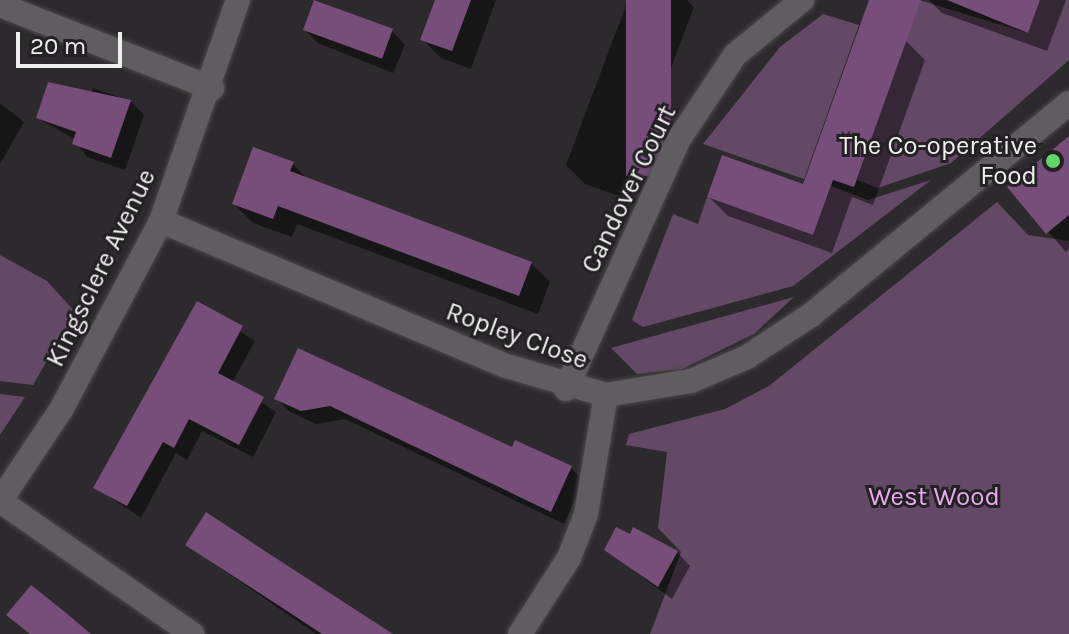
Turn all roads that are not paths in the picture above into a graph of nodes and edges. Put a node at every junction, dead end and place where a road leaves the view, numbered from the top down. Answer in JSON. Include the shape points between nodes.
{"nodes":[{"id":1,"x":238,"y":0,"type":"edge"},
{"id":2,"x":802,"y":0,"type":"edge"},
{"id":3,"x":0,"y":5,"type":"edge"},
{"id":4,"x":212,"y":88,"type":"junction"},
{"id":5,"x":1069,"y":103,"type":"edge"},
{"id":6,"x":161,"y":221,"type":"junction"},
{"id":7,"x":566,"y":389,"type":"junction"},
{"id":8,"x":606,"y":395,"type":"junction"},
{"id":9,"x":0,"y":501,"type":"edge"},
{"id":10,"x":192,"y":634,"type":"edge"},
{"id":11,"x":520,"y":634,"type":"edge"}],
"edges":[{"from":1,"to":4,"type":"street","name":"Kingsclere Avenue"},
{"from":2,"to":7,"type":"street","name":"Candover Court","via":[[735,55],[679,139]]},
{"from":3,"to":4,"type":"street"},
{"from":4,"to":6,"type":"street","name":"Kingsclere Avenue"},
{"from":5,"to":8,"type":"street","name":"Ropley Close","via":[[811,315],[747,357],[691,381]]},
{"from":6,"to":7,"type":"street","name":"Ropley Close"},
{"from":6,"to":9,"type":"street","name":"Kingsclere Avenue","via":[[62,408]]},
{"from":7,"to":8,"type":"street","name":"Ropley Close"},
{"from":8,"to":11,"type":"street","via":[[586,514],[569,558]]},
{"from":9,"to":10,"type":"street"}]}
